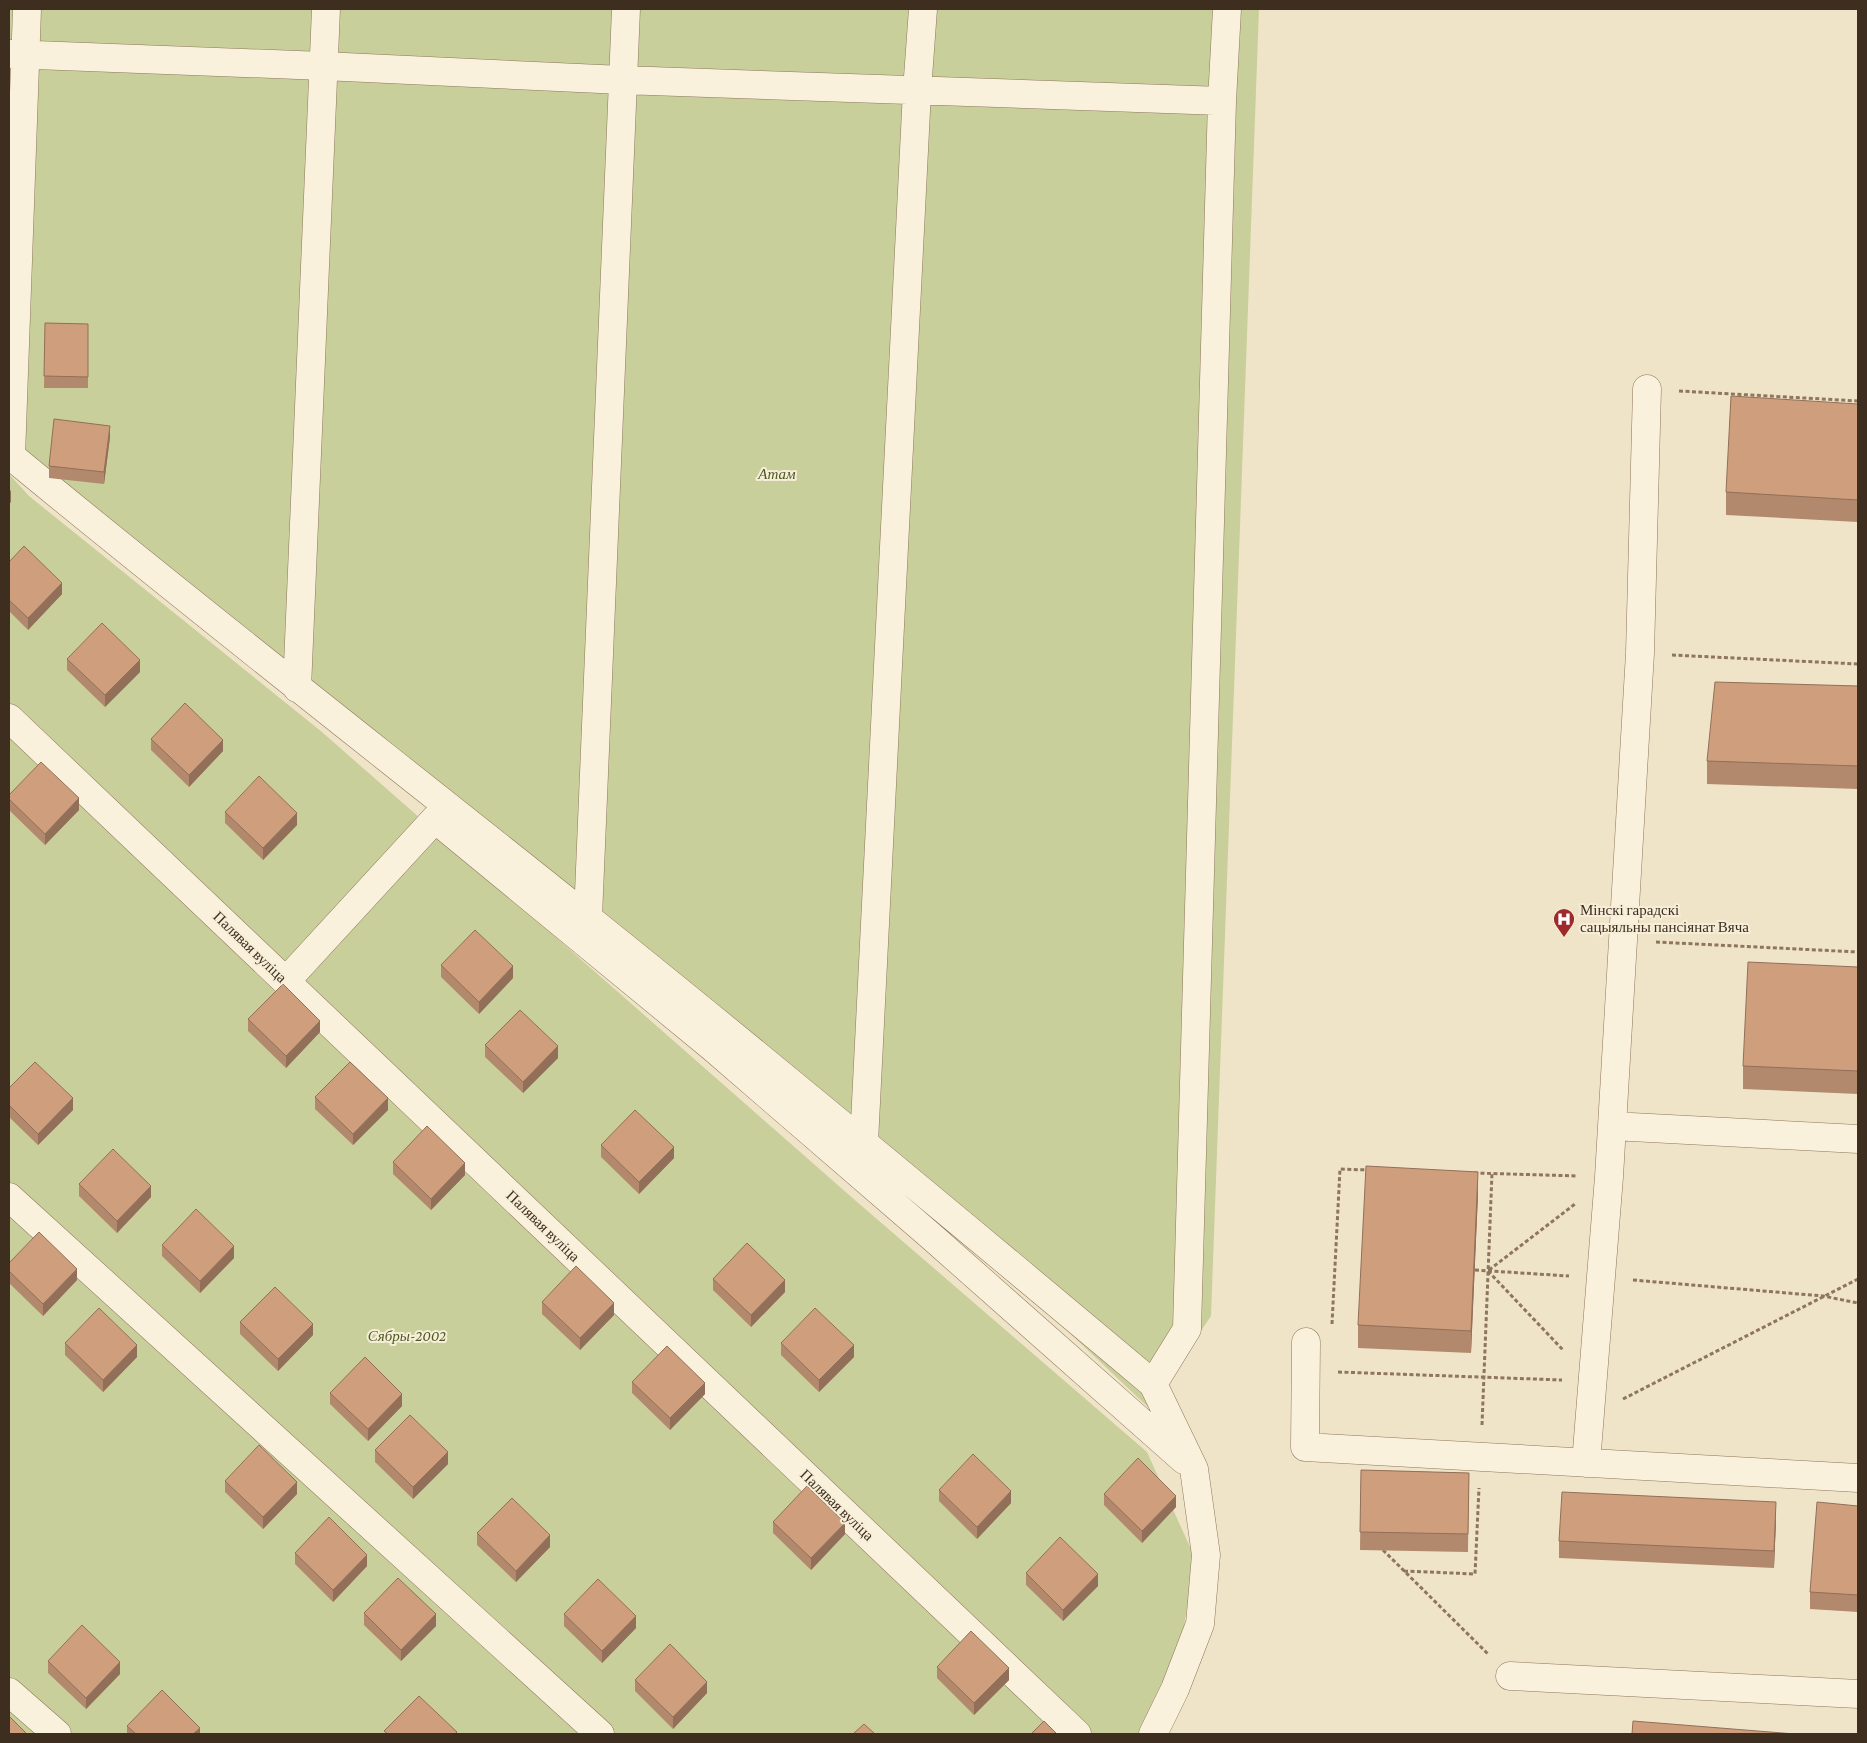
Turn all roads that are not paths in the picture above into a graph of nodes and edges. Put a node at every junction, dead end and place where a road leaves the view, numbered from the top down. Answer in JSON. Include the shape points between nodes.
{"nodes":[{"id":1,"x":27,"y":9,"type":"edge"},
{"id":2,"x":326,"y":9,"type":"edge"},
{"id":3,"x":626,"y":9,"type":"edge"},
{"id":4,"x":923,"y":9,"type":"edge"},
{"id":5,"x":1227,"y":9,"type":"edge"},
{"id":6,"x":16,"y":54,"type":"edge"},
{"id":7,"x":323,"y":66,"type":"junction"},
{"id":8,"x":622,"y":80,"type":"junction"},
{"id":9,"x":917,"y":91,"type":"junction"},
{"id":10,"x":1222,"y":101,"type":"junction"},
{"id":11,"x":1647,"y":389,"type":"road end"},
{"id":12,"x":297,"y":688,"type":"junction"},
{"id":13,"x":9,"y":718,"type":"edge"},
{"id":14,"x":588,"y":917,"type":"junction"},
{"id":15,"x":286,"y":981,"type":"junction"},
{"id":16,"x":1612,"y":1126,"type":"junction"},
{"id":17,"x":1858,"y":1139,"type":"edge"},
{"id":18,"x":864,"y":1142,"type":"junction"},
{"id":19,"x":9,"y":1197,"type":"edge"},
{"id":20,"x":1306,"y":1342,"type":"dead end"},
{"id":21,"x":1153,"y":1384,"type":"junction"},
{"id":22,"x":1586,"y":1463,"type":"junction"},
{"id":23,"x":1194,"y":1469,"type":"junction"},
{"id":24,"x":1858,"y":1478,"type":"edge"},
{"id":25,"x":1510,"y":1676,"type":"road end"},
{"id":26,"x":9,"y":1692,"type":"edge"},
{"id":27,"x":1858,"y":1694,"type":"edge"},
{"id":28,"x":57,"y":1734,"type":"edge"},
{"id":29,"x":600,"y":1734,"type":"edge"},
{"id":30,"x":1077,"y":1734,"type":"edge"},
{"id":31,"x":1153,"y":1734,"type":"edge"}],
"edges":[{"from":1,"to":6,"type":"lane"},
{"from":2,"to":7,"type":"lane"},
{"from":3,"to":8,"type":"lane"},
{"from":4,"to":9,"type":"lane"},
{"from":5,"to":10,"type":"lane"},
{"from":6,"to":7,"type":"lane"},
{"from":6,"to":12,"type":"lane","via":[[11,456]]},
{"from":7,"to":8,"type":"lane"},
{"from":7,"to":12,"type":"lane"},
{"from":8,"to":9,"type":"lane"},
{"from":8,"to":14,"type":"lane"},
{"from":9,"to":10,"type":"lane"},
{"from":9,"to":18,"type":"lane"},
{"from":10,"to":21,"type":"lane","via":[[1187,1330]]},
{"from":11,"to":16,"type":"lane","via":[[1640,653]]},
{"from":12,"to":14,"type":"lane"},
{"from":13,"to":15,"type":"lane","name":"Палявая вуліца"},
{"from":14,"to":18,"type":"lane"},
{"from":15,"to":23,"type":"lane","via":[[435,819],[712,1047]]},
{"from":15,"to":30,"type":"lane","name":"Палявая вуліца"},
{"from":16,"to":17,"type":"lane"},
{"from":16,"to":22,"type":"lane"},
{"from":18,"to":21,"type":"lane"},
{"from":19,"to":29,"type":"lane"},
{"from":20,"to":22,"type":"lane","via":[[1305,1447]]},
{"from":21,"to":23,"type":"lane"},
{"from":22,"to":24,"type":"lane"},
{"from":23,"to":31,"type":"lane","via":[[1206,1555],[1200,1624],[1175,1689]]},
{"from":25,"to":27,"type":"lane"},
{"from":26,"to":28,"type":"lane"}]}
